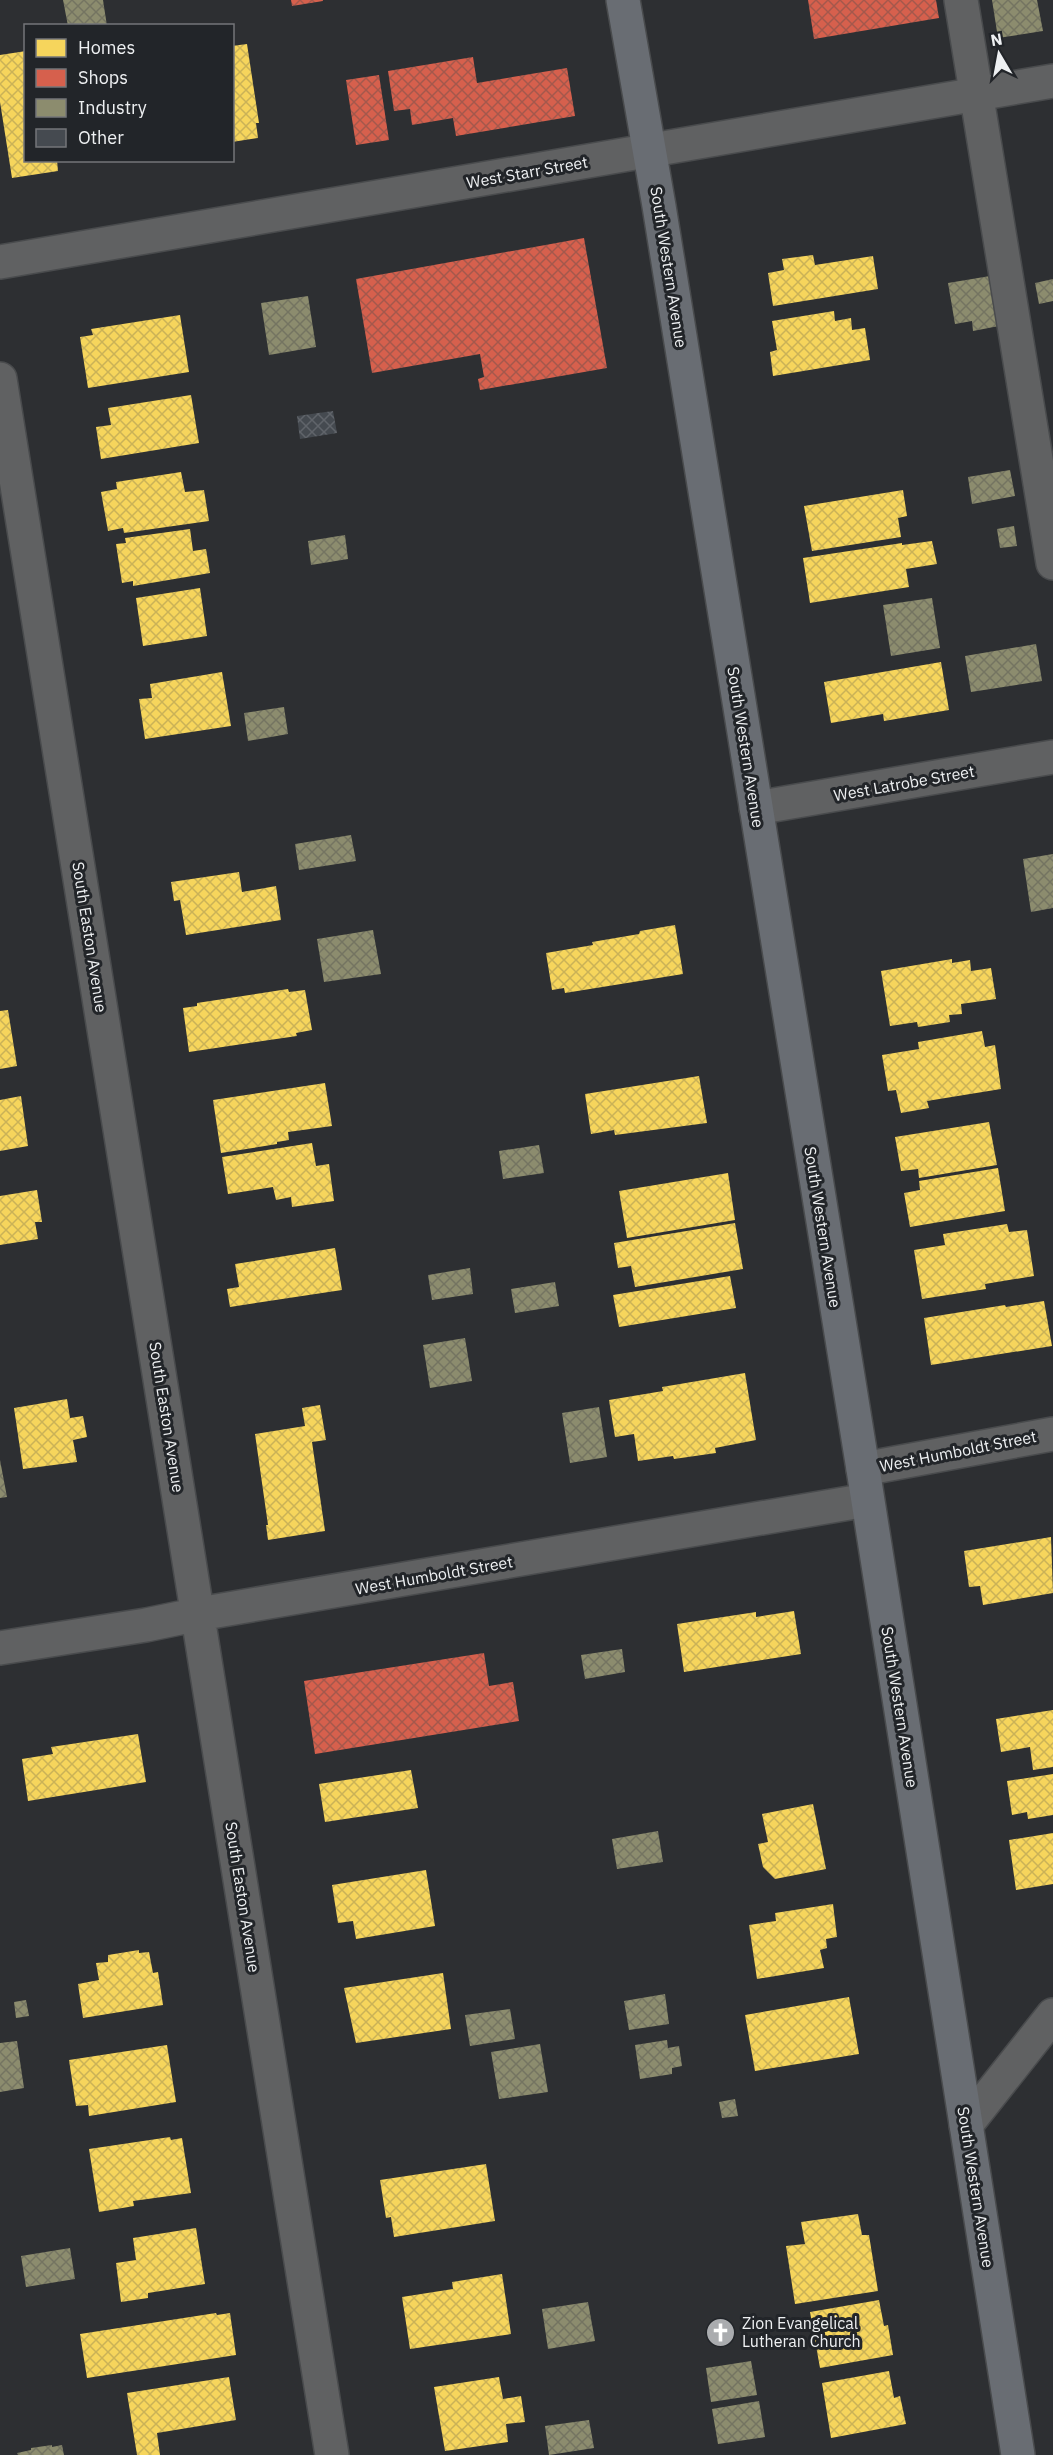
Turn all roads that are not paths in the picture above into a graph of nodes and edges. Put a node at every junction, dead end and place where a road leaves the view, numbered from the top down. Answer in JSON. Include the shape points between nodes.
{"nodes":[{"id":1,"x":623,"y":0,"type":"edge"},
{"id":2,"x":961,"y":0,"type":"edge"},
{"id":3,"x":1053,"y":81,"type":"edge"},
{"id":4,"x":976,"y":94,"type":"junction"},
{"id":5,"x":650,"y":150,"type":"junction"},
{"id":6,"x":0,"y":262,"type":"edge"},
{"id":7,"x":0,"y":379,"type":"edge"},
{"id":8,"x":1053,"y":563,"type":"edge"},
{"id":9,"x":1053,"y":757,"type":"edge"},
{"id":10,"x":756,"y":808,"type":"junction"},
{"id":11,"x":1053,"y":1434,"type":"edge"},
{"id":12,"x":865,"y":1484,"type":"junction"},
{"id":13,"x":199,"y":1614,"type":"junction"},
{"id":14,"x":0,"y":1648,"type":"edge"},
{"id":15,"x":1053,"y":2015,"type":"edge"},
{"id":16,"x":966,"y":2125,"type":"junction"},
{"id":17,"x":332,"y":2455,"type":"edge"},
{"id":18,"x":1018,"y":2455,"type":"edge"}],
"edges":[{"from":1,"to":5,"type":"main road","name":"South Western Avenue"},
{"from":2,"to":4,"type":"street"},
{"from":3,"to":4,"type":"street","name":"West Starr Street"},
{"from":4,"to":5,"type":"street","name":"West Starr Street"},
{"from":4,"to":8,"type":"street"},
{"from":5,"to":6,"type":"street","name":"West Starr Street"},
{"from":5,"to":10,"type":"main road","name":"South Western Avenue"},
{"from":7,"to":13,"type":"street","name":"South Easton Avenue"},
{"from":9,"to":10,"type":"street","name":"West Latrobe Street"},
{"from":10,"to":12,"type":"main road","name":"South Western Avenue"},
{"from":11,"to":12,"type":"street","name":"West Humboldt Street"},
{"from":12,"to":13,"type":"street","name":"West Humboldt Street"},
{"from":12,"to":16,"type":"main road","name":"South Western Avenue"},
{"from":13,"to":14,"type":"street","name":"West Humboldt Street"},
{"from":13,"to":17,"type":"street","name":"South Easton Avenue"},
{"from":15,"to":16,"type":"street"},
{"from":16,"to":18,"type":"main road","name":"South Western Avenue"}]}
